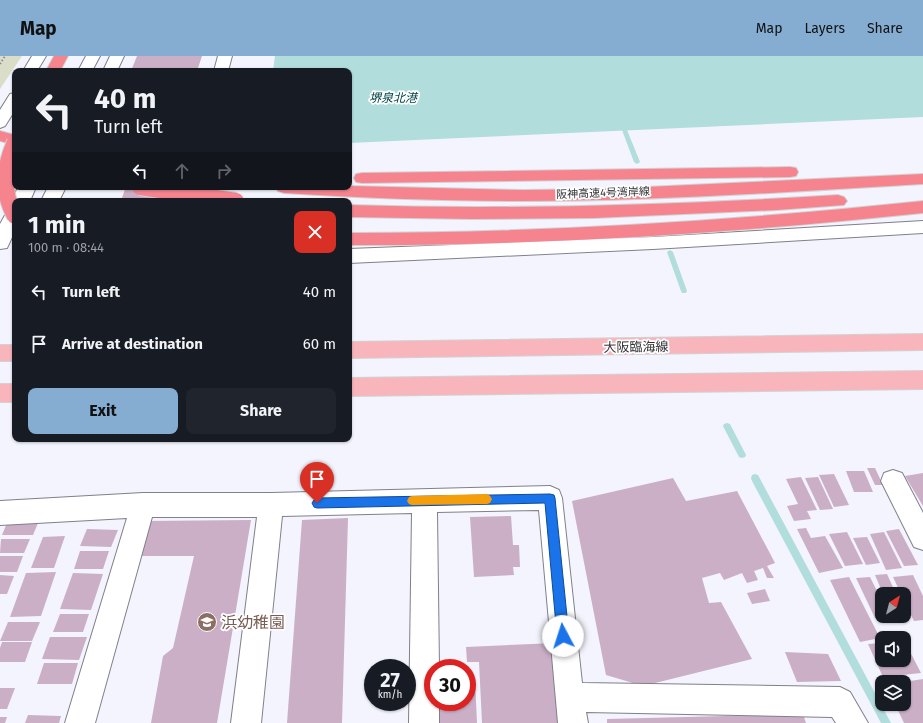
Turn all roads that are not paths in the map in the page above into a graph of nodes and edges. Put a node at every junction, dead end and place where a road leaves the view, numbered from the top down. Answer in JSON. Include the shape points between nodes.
{"nodes":[{"id":1,"x":39,"y":56,"type":"edge"},
{"id":2,"x":61,"y":56,"type":"edge"},
{"id":3,"x":75,"y":56,"type":"edge"},
{"id":4,"x":93,"y":56,"type":"edge"},
{"id":5,"x":117,"y":56,"type":"edge"},
{"id":6,"x":225,"y":56,"type":"edge"},
{"id":7,"x":32,"y":68,"type":"edge"},
{"id":8,"x":55,"y":68,"type":"edge"},
{"id":9,"x":69,"y":68,"type":"edge"},
{"id":10,"x":87,"y":68,"type":"edge"},
{"id":11,"x":111,"y":68,"type":"edge"},
{"id":12,"x":222,"y":68,"type":"edge"},
{"id":13,"x":12,"y":102,"type":"edge"},
{"id":14,"x":0,"y":122,"type":"edge"},
{"id":15,"x":0,"y":136,"type":"edge"},
{"id":16,"x":12,"y":140,"type":"edge"},
{"id":17,"x":12,"y":148,"type":"edge"},
{"id":18,"x":0,"y":157,"type":"edge"},
{"id":19,"x":12,"y":160,"type":"edge"},
{"id":20,"x":923,"y":169,"type":"edge"},
{"id":21,"x":352,"y":178,"type":"edge"},
{"id":22,"x":923,"y":179,"type":"edge"},
{"id":23,"x":161,"y":190,"type":"edge"},
{"id":24,"x":318,"y":190,"type":"edge"},
{"id":25,"x":923,"y":196,"type":"edge"},
{"id":26,"x":215,"y":198,"type":"edge"},
{"id":27,"x":923,"y":207,"type":"edge"},
{"id":28,"x":352,"y":211,"type":"edge"},
{"id":29,"x":12,"y":212,"type":"edge"},
{"id":30,"x":12,"y":218,"type":"edge"},
{"id":31,"x":923,"y":227,"type":"edge"},
{"id":32,"x":352,"y":239,"type":"edge"},
{"id":33,"x":0,"y":243,"type":"edge"},
{"id":34,"x":352,"y":256,"type":"edge"},
{"id":35,"x":923,"y":342,"type":"edge"},
{"id":36,"x":352,"y":350,"type":"edge"},
{"id":37,"x":0,"y":353,"type":"edge"},
{"id":38,"x":12,"y":353,"type":"edge"},
{"id":39,"x":923,"y":380,"type":"edge"},
{"id":40,"x":352,"y":387,"type":"edge"},
{"id":41,"x":0,"y":393,"type":"edge"},
{"id":42,"x":12,"y":393,"type":"edge"},
{"id":43,"x":893,"y":481,"type":"dead end"},
{"id":44,"x":425,"y":500,"type":"junction"},
{"id":45,"x":271,"y":505,"type":"junction"},
{"id":46,"x":143,"y":506,"type":"junction"},
{"id":47,"x":0,"y":513,"type":"edge"},
{"id":48,"x":923,"y":538,"type":"edge"},
{"id":49,"x":571,"y":710,"type":"edge"},
{"id":50,"x":80,"y":723,"type":"edge"},
{"id":51,"x":246,"y":723,"type":"edge"},
{"id":52,"x":424,"y":723,"type":"edge"},
{"id":53,"x":853,"y":723,"type":"edge"}],
"edges":[{"from":1,"to":7,"type":"street"},
{"from":2,"to":8,"type":"highway"},
{"from":3,"to":9,"type":"highway"},
{"from":4,"to":10,"type":"street"},
{"from":5,"to":11,"type":"street"},
{"from":6,"to":12,"type":"street"},
{"from":13,"to":14,"type":"street"},
{"from":15,"to":16,"type":"highway"},
{"from":17,"to":29,"type":"highway","bridge":true,"via":[[0,183],[6,204]]},
{"from":18,"to":19,"type":"highway"},
{"from":20,"to":21,"type":"highway"},
{"from":22,"to":24,"type":"highway","name":"阪神高速4号湾岸線","via":[[755,188],[524,195],[434,196]]},
{"from":23,"to":26,"type":"highway","bridge":true},
{"from":25,"to":28,"type":"highway","name":"阪神高速4号湾岸線","via":[[619,212],[431,214]]},
{"from":27,"to":32,"type":"highway","via":[[780,221],[558,236]]},
{"from":30,"to":33,"type":"street"},
{"from":31,"to":34,"type":"street","via":[[681,242]]},
{"from":35,"to":36,"type":"main road","name":"大阪臨海線"},
{"from":37,"to":38,"type":"main road"},
{"from":39,"to":40,"type":"main road"},
{"from":41,"to":42,"type":"main road"},
{"from":43,"to":48,"type":"street"},
{"from":44,"to":45,"type":"street"},
{"from":44,"to":49,"type":"street","via":[[550,498]]},
{"from":44,"to":52,"type":"street"},
{"from":45,"to":46,"type":"street"},
{"from":45,"to":51,"type":"street"},
{"from":46,"to":47,"type":"street"},
{"from":46,"to":50,"type":"street"},
{"from":49,"to":53,"type":"street","via":[[840,702]]}]}
